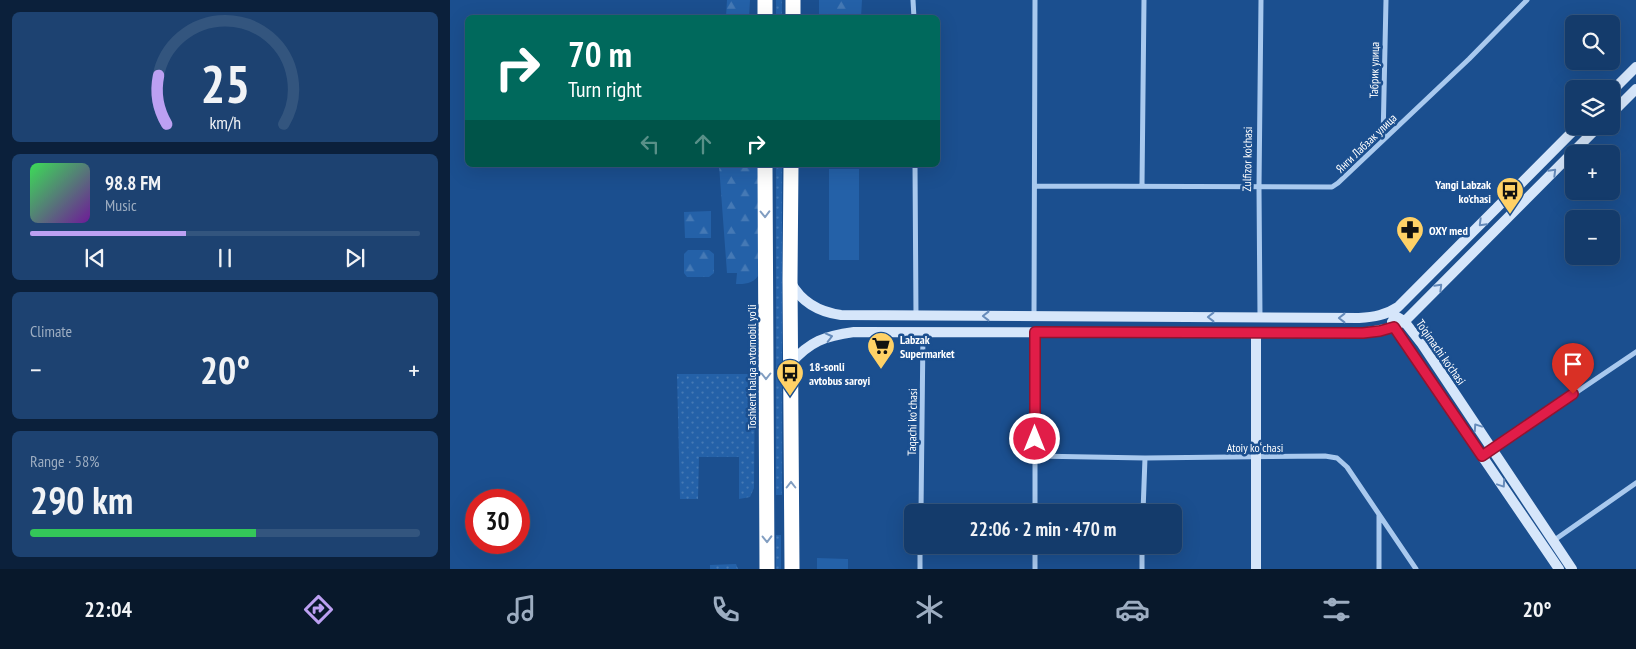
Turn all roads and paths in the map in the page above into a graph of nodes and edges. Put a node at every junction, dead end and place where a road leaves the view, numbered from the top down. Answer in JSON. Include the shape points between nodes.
{"nodes":[{"id":1,"x":765,"y":0,"type":"edge"},
{"id":2,"x":793,"y":0,"type":"edge"},
{"id":3,"x":914,"y":0,"type":"edge"},
{"id":4,"x":1035,"y":0,"type":"edge"},
{"id":5,"x":1144,"y":0,"type":"edge"},
{"id":6,"x":1262,"y":0,"type":"edge"},
{"id":7,"x":1386,"y":0,"type":"edge"},
{"id":8,"x":1527,"y":0,"type":"edge"},
{"id":9,"x":765,"y":15,"type":"edge"},
{"id":10,"x":793,"y":15,"type":"edge"},
{"id":11,"x":914,"y":15,"type":"edge"},
{"id":12,"x":1636,"y":68,"type":"edge"},
{"id":13,"x":1620,"y":83,"type":"edge"},
{"id":14,"x":1636,"y":89,"type":"edge"},
{"id":15,"x":1620,"y":105,"type":"edge"},
{"id":16,"x":1569,"y":135,"type":"edge"},
{"id":17,"x":1590,"y":135,"type":"edge"},
{"id":18,"x":1382,"y":140,"type":"junction"},
{"id":19,"x":765,"y":167,"type":"edge"},
{"id":20,"x":791,"y":167,"type":"edge"},
{"id":21,"x":915,"y":167,"type":"edge"},
{"id":22,"x":1142,"y":185,"type":"junction"},
{"id":23,"x":1035,"y":186,"type":"junction"},
{"id":24,"x":1259,"y":187,"type":"junction"},
{"id":25,"x":790,"y":280,"type":"junction"},
{"id":26,"x":1390,"y":312,"type":"junction"},
{"id":27,"x":866,"y":316,"type":"junction"},
{"id":28,"x":916,"y":316,"type":"junction"},
{"id":29,"x":1034,"y":316,"type":"junction"},
{"id":30,"x":1260,"y":318,"type":"junction"},
{"id":31,"x":1404,"y":321,"type":"junction"},
{"id":32,"x":1394,"y":327,"type":"junction"},
{"id":33,"x":866,"y":332,"type":"junction"},
{"id":34,"x":922,"y":332,"type":"junction"},
{"id":35,"x":1035,"y":332,"type":"junction"},
{"id":36,"x":1256,"y":333,"type":"junction"},
{"id":37,"x":1636,"y":352,"type":"edge"},
{"id":38,"x":790,"y":364,"type":"junction"},
{"id":39,"x":1492,"y":449,"type":"junction"},
{"id":40,"x":1036,"y":456,"type":"junction"},
{"id":41,"x":1482,"y":456,"type":"junction"},
{"id":42,"x":1256,"y":457,"type":"junction"},
{"id":43,"x":1145,"y":458,"type":"junction"},
{"id":44,"x":1636,"y":483,"type":"edge"},
{"id":45,"x":921,"y":504,"type":"edge"},
{"id":46,"x":1035,"y":504,"type":"edge"},
{"id":47,"x":1143,"y":504,"type":"edge"},
{"id":48,"x":766,"y":511,"type":"junction"},
{"id":49,"x":791,"y":511,"type":"junction"},
{"id":50,"x":1379,"y":513,"type":"junction"},
{"id":51,"x":1553,"y":541,"type":"junction"},
{"id":52,"x":920,"y":554,"type":"edge"},
{"id":53,"x":1035,"y":554,"type":"edge"},
{"id":54,"x":1142,"y":554,"type":"edge"},
{"id":55,"x":767,"y":569,"type":"edge"},
{"id":56,"x":792,"y":569,"type":"edge"},
{"id":57,"x":920,"y":569,"type":"edge"},
{"id":58,"x":1035,"y":569,"type":"edge"},
{"id":59,"x":1142,"y":569,"type":"edge"},
{"id":60,"x":1256,"y":569,"type":"edge"},
{"id":61,"x":1379,"y":569,"type":"edge"},
{"id":62,"x":1416,"y":569,"type":"edge"},
{"id":63,"x":1559,"y":569,"type":"edge"},
{"id":64,"x":1572,"y":569,"type":"edge"}],
"edges":[{"from":1,"to":9,"type":"highway"},
{"from":2,"to":10,"type":"highway"},
{"from":3,"to":11,"type":"street"},
{"from":4,"to":23,"type":"street"},
{"from":5,"to":22,"type":"street"},
{"from":6,"to":24,"type":"street","name":"Zulfizor ko'chasi"},
{"from":7,"to":18,"type":"street","name":"Табрик улица"},
{"from":8,"to":18,"type":"street","name":"Янги Лабзак улица"},
{"from":12,"to":13,"type":"main road"},
{"from":14,"to":15,"type":"main road"},
{"from":16,"to":26,"type":"main road","one_way":true},
{"from":31,"to":17,"type":"main road","one_way":true},
{"from":18,"to":24,"type":"street","name":"Янги Лабзак улица","via":[[1332,187]]},
{"from":19,"to":48,"type":"highway","name":"Toshkent halqa avtomobil yo'li","one_way":true},
{"from":20,"to":25,"type":"highway"},
{"from":21,"to":28,"type":"street"},
{"from":22,"to":23,"type":"street","name":"Янги Лабзак улица"},
{"from":22,"to":24,"type":"street","name":"Янги Лабзак улица"},
{"from":23,"to":29,"type":"street"},
{"from":24,"to":30,"type":"street","name":"Zulfizor ko'chasi"},
{"from":25,"to":27,"type":"main road","via":[[801,298],[814,308],[830,314]]},
{"from":25,"to":38,"type":"highway"},
{"from":26,"to":30,"type":"main road","one_way":true,"via":[[1364,318]]},
{"from":26,"to":31,"type":"main road","name":"To'qimachi ko'chasi"},
{"from":26,"to":32,"type":"main road","name":"To'qimachi ko'chasi"},
{"from":27,"to":28,"type":"main road"},
{"from":27,"to":33,"type":"main road"},
{"from":29,"to":28,"type":"main road","one_way":true},
{"from":30,"to":29,"type":"main road","one_way":true},
{"from":31,"to":32,"type":"main road"},
{"from":39,"to":31,"type":"main road","name":"To'qimachi ko'chasi","one_way":true},
{"from":32,"to":36,"type":"main road","via":[[1363,333]]},
{"from":32,"to":41,"type":"main road","name":"To'qimachi ko'chasi"},
{"from":33,"to":34,"type":"main road"},
{"from":38,"to":33,"type":"main road","one_way":true,"via":[[800,352],[818,340]]},
{"from":34,"to":35,"type":"main road"},
{"from":34,"to":45,"type":"street","name":"Taqachi koʻchasi"},
{"from":35,"to":36,"type":"main road"},
{"from":35,"to":40,"type":"street"},
{"from":36,"to":42,"type":"main road"},
{"from":37,"to":39,"type":"street"},
{"from":49,"to":38,"type":"highway","one_way":true},
{"from":39,"to":41,"type":"street"},
{"from":39,"to":51,"type":"main road","name":"To'qimachi ko'chasi"},
{"from":40,"to":43,"type":"street","name":"Atoiy koʻchasi"},
{"from":40,"to":46,"type":"street"},
{"from":41,"to":63,"type":"main road","name":"To'qimachi ko'chasi","one_way":true},
{"from":42,"to":43,"type":"street","name":"Atoiy koʻchasi"},
{"from":42,"to":50,"type":"street","name":"Atoiy koʻchasi","via":[[1337,458]]},
{"from":42,"to":60,"type":"main road"},
{"from":43,"to":47,"type":"street"},
{"from":44,"to":51,"type":"street"},
{"from":48,"to":49,"type":"highway"},
{"from":48,"to":55,"type":"highway","name":"Toshkent halqa avtomobil yo'li","one_way":true},
{"from":49,"to":56,"type":"highway"},
{"from":50,"to":61,"type":"street"},
{"from":50,"to":62,"type":"street","name":"Atoiy koʻchasi"},
{"from":51,"to":64,"type":"main road","name":"To'qimachi ko'chasi"},
{"from":52,"to":57,"type":"street"},
{"from":53,"to":58,"type":"street"},
{"from":54,"to":59,"type":"street"}]}
